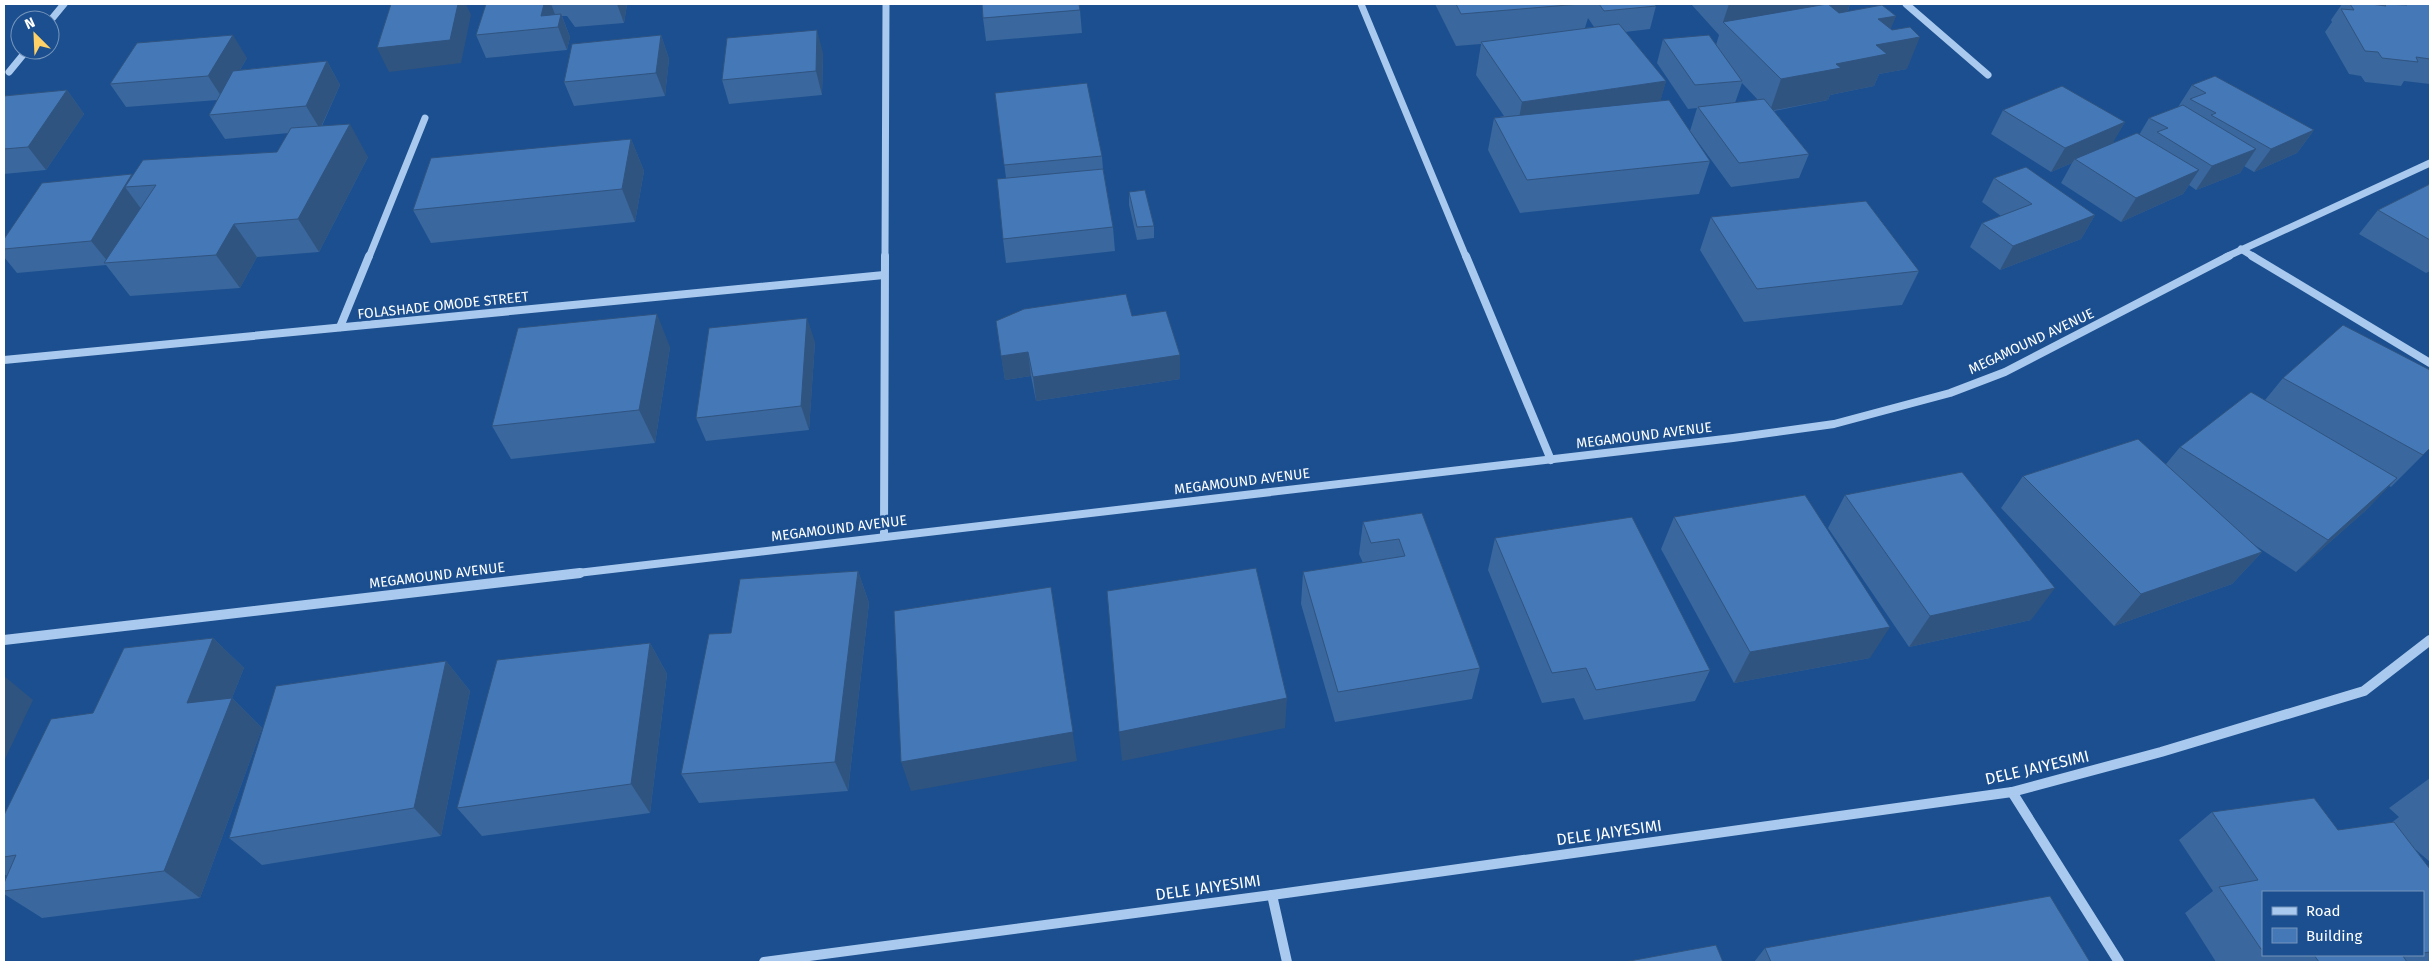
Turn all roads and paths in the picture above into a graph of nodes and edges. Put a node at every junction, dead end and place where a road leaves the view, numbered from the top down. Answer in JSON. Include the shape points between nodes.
{"nodes":[{"id":1,"x":886,"y":4,"type":"edge"},
{"id":2,"x":1361,"y":4,"type":"edge"},
{"id":3,"x":1906,"y":4,"type":"edge"},
{"id":4,"x":19,"y":60,"type":"edge"},
{"id":5,"x":9,"y":72,"type":"dead end"},
{"id":6,"x":1988,"y":75,"type":"dead end"},
{"id":7,"x":425,"y":118,"type":"dead end"},
{"id":8,"x":2430,"y":163,"type":"edge"},
{"id":9,"x":2241,"y":248,"type":"junction"},
{"id":10,"x":884,"y":275,"type":"junction"},
{"id":11,"x":340,"y":327,"type":"junction"},
{"id":12,"x":4,"y":360,"type":"edge"},
{"id":13,"x":2430,"y":363,"type":"edge"},
{"id":14,"x":1551,"y":460,"type":"junction"},
{"id":15,"x":884,"y":536,"type":"junction"},
{"id":16,"x":4,"y":640,"type":"edge"},
{"id":17,"x":2430,"y":640,"type":"edge"},
{"id":18,"x":2012,"y":792,"type":"junction"},
{"id":19,"x":1272,"y":895,"type":"junction"},
{"id":20,"x":764,"y":962,"type":"edge"},
{"id":21,"x":1287,"y":962,"type":"edge"},
{"id":22,"x":2119,"y":962,"type":"edge"}],
"edges":[{"from":1,"to":10,"type":"street"},
{"from":2,"to":14,"type":"street"},
{"from":3,"to":6,"type":"street"},
{"from":4,"to":5,"type":"street"},
{"from":7,"to":11,"type":"street"},
{"from":8,"to":9,"type":"street","name":"MEGAMOUND AVENUE"},
{"from":9,"to":13,"type":"street"},
{"from":9,"to":14,"type":"street","name":"MEGAMOUND AVENUE","via":[[2136,306],[2014,367],[1950,393],[1834,424]]},
{"from":10,"to":11,"type":"street","name":"FOLASHADE OMODE STREET"},
{"from":10,"to":15,"type":"street"},
{"from":11,"to":12,"type":"street","name":"FOLASHADE OMODE STREET"},
{"from":14,"to":15,"type":"street","name":"MEGAMOUND AVENUE"},
{"from":15,"to":16,"type":"street","name":"MEGAMOUND AVENUE"},
{"from":17,"to":18,"type":"street","name":"DELE JAIYESIMI","via":[[2364,691],[2161,752]]},
{"from":18,"to":19,"type":"street","name":"DELE JAIYESIMI"},
{"from":18,"to":22,"type":"street"},
{"from":19,"to":20,"type":"street","name":"DELE JAIYESIMI"},
{"from":19,"to":21,"type":"street"}]}
